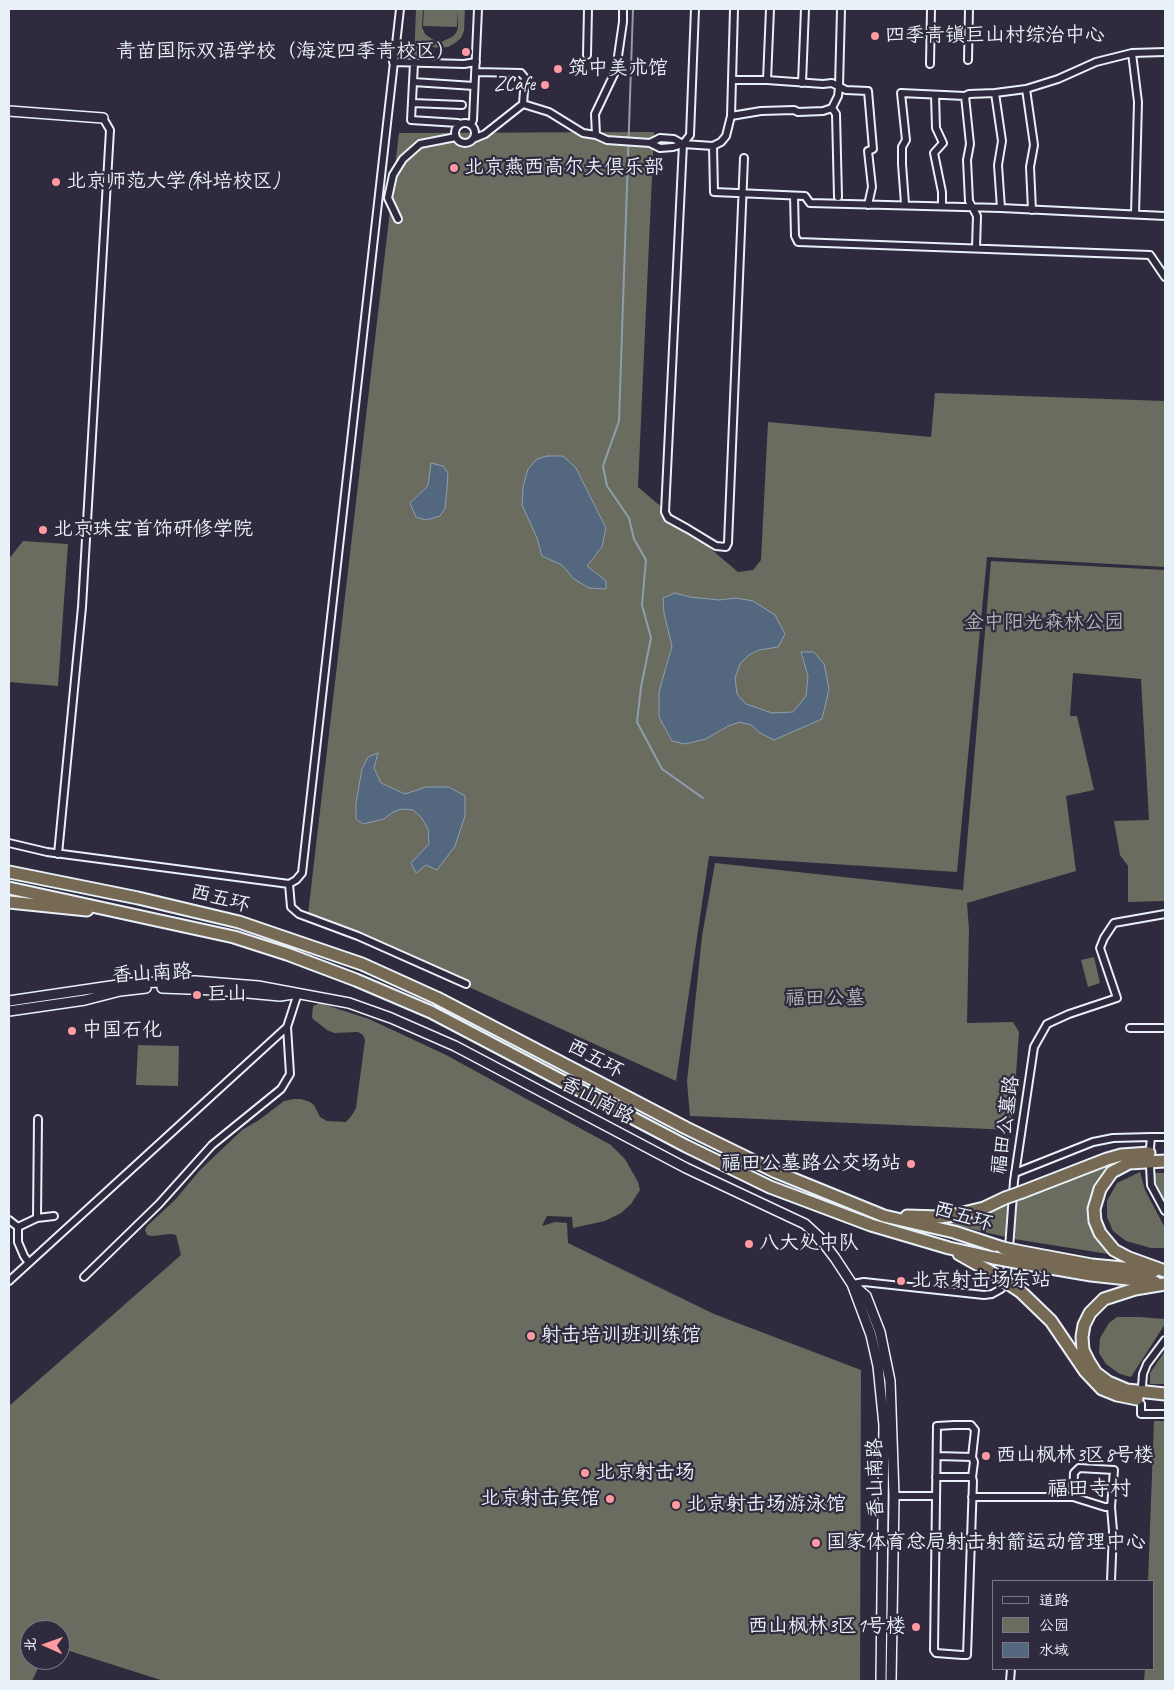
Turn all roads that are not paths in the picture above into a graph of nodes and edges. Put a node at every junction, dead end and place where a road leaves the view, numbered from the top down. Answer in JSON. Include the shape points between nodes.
{"nodes":[{"id":1,"x":400,"y":9,"type":"edge"},
{"id":2,"x":478,"y":9,"type":"edge"},
{"id":3,"x":588,"y":9,"type":"edge"},
{"id":4,"x":623,"y":9,"type":"edge"},
{"id":5,"x":695,"y":9,"type":"edge"},
{"id":6,"x":734,"y":9,"type":"edge"},
{"id":7,"x":770,"y":9,"type":"edge"},
{"id":8,"x":805,"y":9,"type":"edge"},
{"id":9,"x":841,"y":9,"type":"edge"},
{"id":10,"x":931,"y":9,"type":"edge"},
{"id":11,"x":970,"y":9,"type":"edge"},
{"id":12,"x":1165,"y":52,"type":"edge"},
{"id":13,"x":1132,"y":53,"type":"junction"},
{"id":14,"x":587,"y":55,"type":"dead end"},
{"id":15,"x":968,"y":60,"type":"dead end"},
{"id":16,"x":394,"y":62,"type":"junction"},
{"id":17,"x":476,"y":62,"type":"junction"},
{"id":18,"x":414,"y":63,"type":"junction"},
{"id":19,"x":930,"y":64,"type":"dead end"},
{"id":20,"x":476,"y":72,"type":"junction"},
{"id":21,"x":732,"y":80,"type":"junction"},
{"id":22,"x":767,"y":80,"type":"junction"},
{"id":23,"x":413,"y":82,"type":"junction"},
{"id":24,"x":802,"y":83,"type":"junction"},
{"id":25,"x":474,"y":86,"type":"junction"},
{"id":26,"x":839,"y":87,"type":"junction"},
{"id":27,"x":1026,"y":89,"type":"junction"},
{"id":28,"x":995,"y":93,"type":"junction"},
{"id":29,"x":935,"y":94,"type":"junction"},
{"id":30,"x":965,"y":96,"type":"junction"},
{"id":31,"x":412,"y":103,"type":"junction"},
{"id":32,"x":523,"y":104,"type":"junction"},
{"id":33,"x":462,"y":105,"type":"dead end"},
{"id":34,"x":832,"y":108,"type":"junction"},
{"id":35,"x":9,"y":111,"type":"edge"},
{"id":36,"x":732,"y":116,"type":"junction"},
{"id":37,"x":103,"y":118,"type":"joint"},
{"id":38,"x":460,"y":124,"type":"junction"},
{"id":39,"x":471,"y":125,"type":"junction"},
{"id":40,"x":596,"y":135,"type":"junction"},
{"id":41,"x":456,"y":137,"type":"junction"},
{"id":42,"x":473,"y":138,"type":"junction"},
{"id":43,"x":683,"y":144,"type":"junction"},
{"id":44,"x":713,"y":146,"type":"junction"},
{"id":45,"x":744,"y":158,"type":"dead end"},
{"id":46,"x":743,"y":194,"type":"junction"},
{"id":47,"x":794,"y":196,"type":"junction"},
{"id":48,"x":838,"y":197,"type":"dead end"},
{"id":49,"x":905,"y":204,"type":"junction"},
{"id":50,"x":868,"y":205,"type":"junction"},
{"id":51,"x":942,"y":206,"type":"junction"},
{"id":52,"x":973,"y":208,"type":"junction"},
{"id":53,"x":1001,"y":208,"type":"junction"},
{"id":54,"x":1032,"y":210,"type":"junction"},
{"id":55,"x":1135,"y":214,"type":"junction"},
{"id":56,"x":1165,"y":216,"type":"edge"},
{"id":57,"x":398,"y":219,"type":"dead end"},
{"id":58,"x":976,"y":248,"type":"junction"},
{"id":59,"x":1165,"y":278,"type":"edge"},
{"id":60,"x":9,"y":843,"type":"edge"},
{"id":61,"x":58,"y":854,"type":"junction"},
{"id":62,"x":9,"y":872,"type":"edge"},
{"id":63,"x":288,"y":884,"type":"junction"},
{"id":64,"x":9,"y":888,"type":"edge"},
{"id":65,"x":9,"y":902,"type":"edge"},
{"id":66,"x":1165,"y":914,"type":"edge"},
{"id":67,"x":134,"y":915,"type":"junction"},
{"id":68,"x":466,"y":984,"type":"dead end"},
{"id":69,"x":298,"y":993,"type":"junction"},
{"id":70,"x":9,"y":1001,"type":"edge"},
{"id":71,"x":9,"y":1011,"type":"edge"},
{"id":72,"x":288,"y":1028,"type":"junction"},
{"id":73,"x":1130,"y":1028,"type":"dead end"},
{"id":74,"x":1165,"y":1028,"type":"edge"},
{"id":75,"x":38,"y":1119,"type":"dead end"},
{"id":76,"x":1151,"y":1137,"type":"junction"},
{"id":77,"x":1165,"y":1137,"type":"edge"},
{"id":78,"x":1150,"y":1148,"type":"dead end"},
{"id":79,"x":1165,"y":1154,"type":"edge"},
{"id":80,"x":1165,"y":1161,"type":"edge"},
{"id":81,"x":1150,"y":1166,"type":"dead end"},
{"id":82,"x":1015,"y":1173,"type":"junction"},
{"id":83,"x":1165,"y":1211,"type":"edge"},
{"id":84,"x":54,"y":1216,"type":"dead end"},
{"id":85,"x":884,"y":1216,"type":"junction"},
{"id":86,"x":37,"y":1218,"type":"junction"},
{"id":87,"x":9,"y":1220,"type":"edge"},
{"id":88,"x":18,"y":1227,"type":"junction"},
{"id":89,"x":949,"y":1248,"type":"junction"},
{"id":90,"x":1016,"y":1257,"type":"junction"},
{"id":91,"x":29,"y":1263,"type":"junction"},
{"id":92,"x":1165,"y":1272,"type":"edge"},
{"id":93,"x":84,"y":1276,"type":"dead end"},
{"id":94,"x":9,"y":1281,"type":"edge"},
{"id":95,"x":1165,"y":1283,"type":"edge"},
{"id":96,"x":852,"y":1284,"type":"junction"},
{"id":97,"x":1165,"y":1340,"type":"edge"},
{"id":98,"x":1142,"y":1386,"type":"dead end"},
{"id":99,"x":1165,"y":1394,"type":"edge"},
{"id":100,"x":1165,"y":1400,"type":"edge"},
{"id":101,"x":1141,"y":1404,"type":"dead end"},
{"id":102,"x":1165,"y":1414,"type":"edge"},
{"id":103,"x":937,"y":1456,"type":"junction"},
{"id":104,"x":972,"y":1457,"type":"junction"},
{"id":105,"x":936,"y":1477,"type":"junction"},
{"id":106,"x":972,"y":1477,"type":"junction"},
{"id":107,"x":894,"y":1496,"type":"junction"},
{"id":108,"x":936,"y":1496,"type":"junction"},
{"id":109,"x":972,"y":1497,"type":"junction"},
{"id":110,"x":1073,"y":1498,"type":"junction"},
{"id":111,"x":1111,"y":1507,"type":"junction"},
{"id":112,"x":1111,"y":1580,"type":"edge"},
{"id":113,"x":881,"y":1681,"type":"edge"},
{"id":114,"x":891,"y":1681,"type":"edge"}],
"edges":[{"from":1,"to":16,"type":"street"},
{"from":2,"to":17,"type":"street"},
{"from":3,"to":14,"type":"street"},
{"from":4,"to":40,"type":"street","via":[[616,70],[595,114]]},
{"from":5,"to":43,"type":"street","via":[[690,135]]},
{"from":6,"to":21,"type":"street"},
{"from":7,"to":22,"type":"street"},
{"from":8,"to":24,"type":"street"},
{"from":9,"to":26,"type":"street"},
{"from":10,"to":19,"type":"street"},
{"from":11,"to":15,"type":"street"},
{"from":12,"to":13,"type":"street"},
{"from":13,"to":27,"type":"street","via":[[1096,62],[1058,80]]},
{"from":13,"to":55,"type":"street","via":[[1138,102]]},
{"from":16,"to":18,"type":"street"},
{"from":16,"to":63,"type":"street","via":[[302,873]]},
{"from":17,"to":18,"type":"street"},
{"from":17,"to":20,"type":"street"},
{"from":18,"to":23,"type":"street"},
{"from":20,"to":25,"type":"street"},
{"from":20,"to":32,"type":"street","via":[[521,72],[525,78]]},
{"from":21,"to":22,"type":"street"},
{"from":21,"to":36,"type":"street"},
{"from":22,"to":24,"type":"street"},
{"from":23,"to":25,"type":"street"},
{"from":23,"to":31,"type":"street"},
{"from":24,"to":26,"type":"street","via":[[832,83]]},
{"from":25,"to":39,"type":"street"},
{"from":26,"to":34,"type":"street"},
{"from":26,"to":50,"type":"street","via":[[868,91],[872,149],[868,151],[872,187]]},
{"from":27,"to":28,"type":"street"},
{"from":27,"to":54,"type":"street","via":[[1034,145],[1030,168]]},
{"from":28,"to":30,"type":"street"},
{"from":28,"to":53,"type":"street","via":[[1002,141],[998,165]]},
{"from":29,"to":30,"type":"street"},
{"from":29,"to":49,"type":"street","via":[[901,93],[906,140],[902,147]]},
{"from":29,"to":51,"type":"street","via":[[936,128],[943,143],[934,153]]},
{"from":30,"to":52,"type":"street","via":[[970,144],[967,160]]},
{"from":31,"to":33,"type":"street"},
{"from":31,"to":38,"type":"street","via":[[411,120]]},
{"from":32,"to":40,"type":"street","via":[[549,112],[584,133]]},
{"from":32,"to":42,"type":"street","via":[[485,134]]},
{"from":34,"to":36,"type":"street","via":[[798,112],[761,111]]},
{"from":34,"to":48,"type":"street","via":[[836,114]]},
{"from":35,"to":37,"type":"main road"},
{"from":36,"to":44,"type":"street","via":[[726,136]]},
{"from":37,"to":61,"type":"street","via":[[110,130],[82,598]]},
{"from":38,"to":39,"type":"street"},
{"from":38,"to":41,"type":"street"},
{"from":39,"to":42,"type":"street"},
{"from":40,"to":43,"type":"street","via":[[616,142],[650,143],[660,138],[674,139]]},
{"from":41,"to":42,"type":"street","via":[[465,143]]},
{"from":41,"to":57,"type":"street","via":[[420,144],[403,159],[393,175],[388,198]]},
{"from":43,"to":44,"type":"street"},
{"from":43,"to":46,"type":"street","via":[[665,512],[668,518],[716,546],[728,543]]},
{"from":44,"to":46,"type":"street","via":[[714,192]]},
{"from":45,"to":46,"type":"street"},
{"from":46,"to":47,"type":"street"},
{"from":47,"to":50,"type":"street","via":[[804,196],[810,203]]},
{"from":47,"to":58,"type":"street","via":[[798,242]]},
{"from":49,"to":50,"type":"street"},
{"from":49,"to":51,"type":"street"},
{"from":51,"to":52,"type":"street"},
{"from":52,"to":53,"type":"street"},
{"from":52,"to":58,"type":"street","via":[[977,216]]},
{"from":53,"to":54,"type":"street"},
{"from":54,"to":55,"type":"street"},
{"from":55,"to":56,"type":"street"},
{"from":58,"to":59,"type":"street","via":[[1150,255]]},
{"from":60,"to":61,"type":"street"},
{"from":61,"to":63,"type":"street"},
{"from":62,"to":85,"type":"highway","name":"西五环","via":[[239,922],[362,964],[438,998],[776,1172]]},
{"from":63,"to":68,"type":"street","via":[[291,907],[299,914],[358,936]]},
{"from":64,"to":67,"type":"highway","name":"西五环"},
{"from":65,"to":67,"type":"highway"},
{"from":66,"to":82,"type":"street","name":"福田公墓路","via":[[1114,923],[1100,948],[1117,998],[1047,1024],[1040,1035],[1034,1047]]},
{"from":67,"to":89,"type":"highway","name":"西五环","via":[[234,937],[356,980],[431,1012],[770,1187],[871,1225]]},
{"from":69,"to":70,"type":"main road","name":"香山南路","via":[[227,982],[181,981],[131,983]]},
{"from":69,"to":71,"type":"main road","name":"香山南路","via":[[280,996],[197,988],[151,988]]},
{"from":69,"to":72,"type":"street"},
{"from":69,"to":96,"type":"main road","name":"香山南路","via":[[349,1003],[427,1032],[686,1168],[805,1224],[830,1251]]},
{"from":72,"to":91,"type":"street"},
{"from":72,"to":93,"type":"street","via":[[290,1074],[281,1090],[212,1145],[159,1204]]},
{"from":73,"to":74,"type":"street"},
{"from":75,"to":86,"type":"street"},
{"from":76,"to":77,"type":"street"},
{"from":76,"to":78,"type":"street"},
{"from":76,"to":82,"type":"street","via":[[1094,1142]]},
{"from":79,"to":85,"type":"highway","bridge":true,"via":[[1121,1155],[1107,1159],[984,1208],[955,1215]]},
{"from":80,"to":92,"type":"highway","via":[[1129,1163],[1112,1172],[1100,1188],[1094,1220],[1114,1250]]},
{"from":81,"to":83,"type":"street","via":[[1151,1185]]},
{"from":82,"to":96,"type":"street","name":"福田公墓路","via":[[1007,1275],[1001,1289],[984,1295],[864,1282]]},
{"from":84,"to":86,"type":"street"},
{"from":85,"to":90,"type":"highway","name":"西五环","bridge":true,"via":[[954,1232],[1003,1248]]},
{"from":86,"to":88,"type":"street"},
{"from":87,"to":88,"type":"street"},
{"from":88,"to":91,"type":"street","via":[[18,1242]]},
{"from":89,"to":90,"type":"highway","name":"西五环","bridge":true,"via":[[994,1258]]},
{"from":89,"to":100,"type":"highway","bridge":true,"via":[[1021,1292],[1051,1321],[1085,1371],[1102,1389],[1136,1399]]},
{"from":90,"to":92,"type":"highway","name":"西五环"},
{"from":90,"to":95,"type":"highway","name":"西五环","via":[[1091,1275]]},
{"from":91,"to":94,"type":"street"},
{"from":95,"to":99,"type":"highway","via":[[1104,1299],[1090,1313],[1082,1336],[1083,1350],[1089,1362],[1096,1373],[1108,1382],[1127,1390]]},
{"from":96,"to":107,"type":"main road","name":"香山南路","via":[[866,1296],[880,1332],[890,1381]]},
{"from":96,"to":113,"type":"main road","name":"香山南路","via":[[875,1351],[884,1425]]},
{"from":97,"to":98,"type":"street","via":[[1147,1364]]},
{"from":101,"to":102,"type":"street","via":[[1141,1414]]},
{"from":103,"to":104,"type":"street"},
{"from":103,"to":104,"type":"street","via":[[937,1426],[971,1425],[975,1430]]},
{"from":103,"to":105,"type":"street"},
{"from":104,"to":106,"type":"street"},
{"from":105,"to":106,"type":"street"},
{"from":105,"to":108,"type":"street"},
{"from":106,"to":109,"type":"street"},
{"from":107,"to":108,"type":"street"},
{"from":107,"to":114,"type":"main road","name":"香山南路"},
{"from":108,"to":109,"type":"street","via":[[934,1650],[936,1653],[962,1656],[967,1655]]},
{"from":109,"to":110,"type":"street"},
{"from":110,"to":111,"type":"street"},
{"from":110,"to":111,"type":"street","via":[[1074,1473],[1079,1468],[1114,1470]]},
{"from":111,"to":112,"type":"street"}]}
